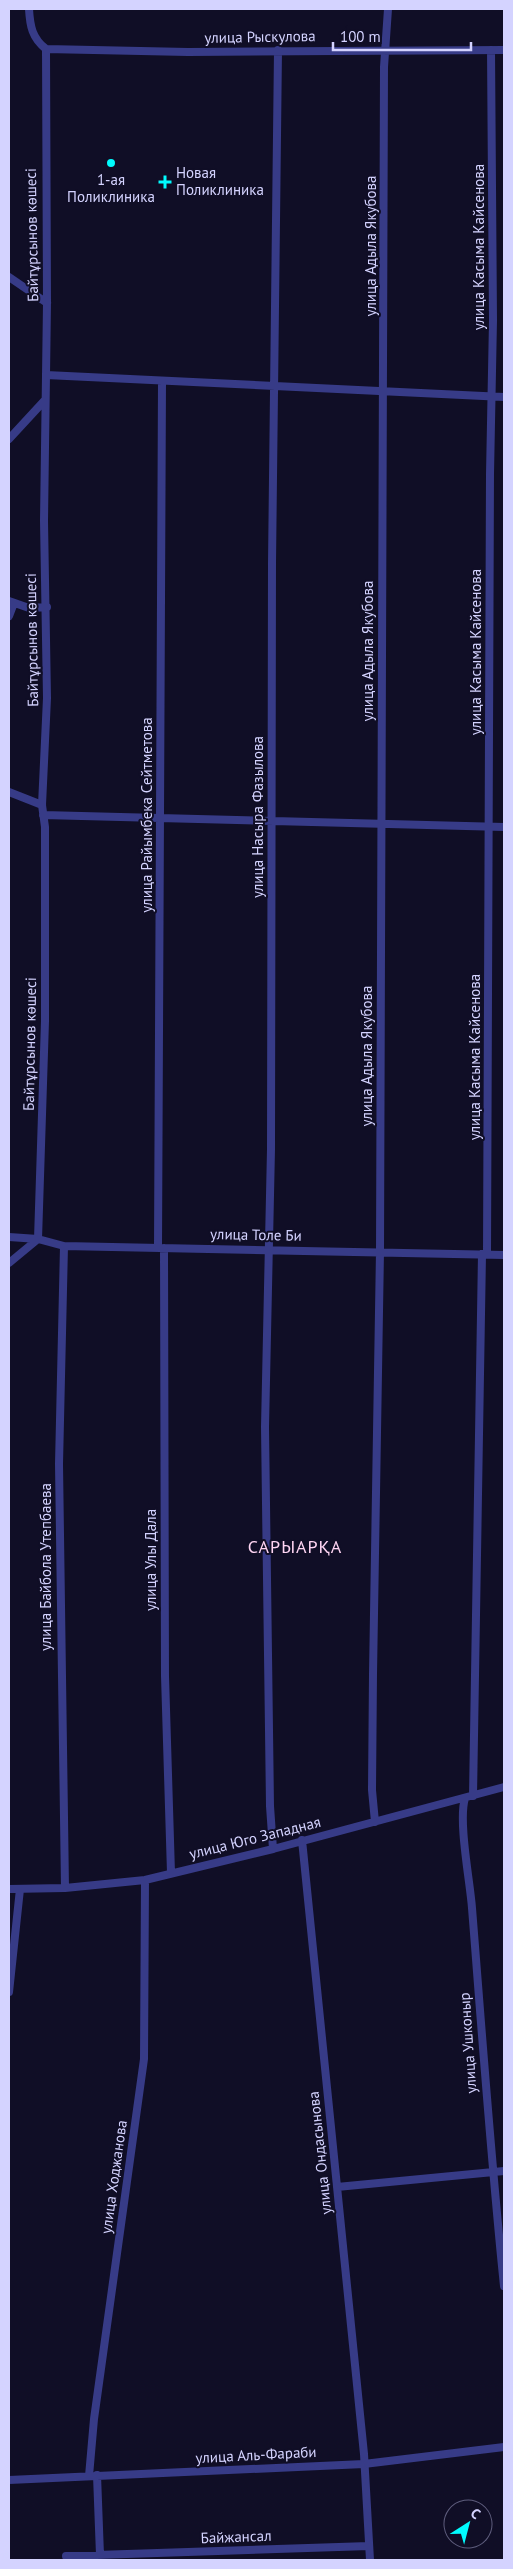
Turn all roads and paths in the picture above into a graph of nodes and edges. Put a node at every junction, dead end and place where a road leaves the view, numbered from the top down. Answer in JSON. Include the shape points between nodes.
{"nodes":[{"id":1,"x":29,"y":9,"type":"edge"},
{"id":2,"x":388,"y":9,"type":"edge"},
{"id":3,"x":46,"y":49,"type":"junction"},
{"id":4,"x":278,"y":50,"type":"junction"},
{"id":5,"x":385,"y":50,"type":"junction"},
{"id":6,"x":491,"y":50,"type":"junction"},
{"id":7,"x":504,"y":50,"type":"edge"},
{"id":8,"x":9,"y":277,"type":"edge"},
{"id":9,"x":47,"y":303,"type":"junction"},
{"id":10,"x":46,"y":375,"type":"junction"},
{"id":11,"x":162,"y":382,"type":"junction"},
{"id":12,"x":274,"y":385,"type":"junction"},
{"id":13,"x":384,"y":392,"type":"junction"},
{"id":14,"x":492,"y":397,"type":"junction"},
{"id":15,"x":504,"y":398,"type":"edge"},
{"id":16,"x":46,"y":400,"type":"junction"},
{"id":17,"x":9,"y":439,"type":"edge"},
{"id":18,"x":11,"y":602,"type":"edge"},
{"id":19,"x":47,"y":607,"type":"junction"},
{"id":20,"x":9,"y":616,"type":"edge"},
{"id":21,"x":9,"y":792,"type":"edge"},
{"id":22,"x":42,"y":805,"type":"junction"},
{"id":23,"x":43,"y":814,"type":"junction"},
{"id":24,"x":160,"y":819,"type":"junction"},
{"id":25,"x":272,"y":821,"type":"junction"},
{"id":26,"x":381,"y":822,"type":"junction"},
{"id":27,"x":490,"y":827,"type":"junction"},
{"id":28,"x":504,"y":827,"type":"edge"},
{"id":29,"x":9,"y":1237,"type":"edge"},
{"id":30,"x":38,"y":1239,"type":"junction"},
{"id":31,"x":64,"y":1246,"type":"junction"},
{"id":32,"x":161,"y":1248,"type":"junction"},
{"id":33,"x":269,"y":1249,"type":"junction"},
{"id":34,"x":380,"y":1251,"type":"junction"},
{"id":35,"x":484,"y":1254,"type":"junction"},
{"id":36,"x":504,"y":1255,"type":"edge"},
{"id":37,"x":9,"y":1263,"type":"edge"},
{"id":38,"x":504,"y":1787,"type":"edge"},
{"id":39,"x":469,"y":1797,"type":"junction"},
{"id":40,"x":375,"y":1822,"type":"junction"},
{"id":41,"x":302,"y":1840,"type":"junction"},
{"id":42,"x":273,"y":1849,"type":"junction"},
{"id":43,"x":170,"y":1873,"type":"junction"},
{"id":44,"x":144,"y":1880,"type":"junction"},
{"id":45,"x":65,"y":1888,"type":"junction"},
{"id":46,"x":9,"y":1889,"type":"edge"},
{"id":47,"x":20,"y":1889,"type":"junction"},
{"id":48,"x":9,"y":1992,"type":"edge"},
{"id":49,"x":504,"y":2171,"type":"edge"},
{"id":50,"x":492,"y":2172,"type":"junction"},
{"id":51,"x":337,"y":2187,"type":"junction"},
{"id":52,"x":504,"y":2286,"type":"edge"},
{"id":53,"x":504,"y":2447,"type":"edge"},
{"id":54,"x":364,"y":2464,"type":"junction"},
{"id":55,"x":93,"y":2476,"type":"junction"},
{"id":56,"x":9,"y":2480,"type":"edge"},
{"id":57,"x":369,"y":2546,"type":"junction"},
{"id":58,"x":100,"y":2555,"type":"junction"},
{"id":59,"x":66,"y":2556,"type":"dead end"},
{"id":60,"x":370,"y":2560,"type":"edge"}],
"edges":[{"from":1,"to":3,"type":"street","via":[[31,30]]},
{"from":2,"to":5,"type":"street","name":"улица Адыла Якубова"},
{"from":3,"to":4,"type":"street","name":"улица Рыскулова"},
{"from":3,"to":9,"type":"street","name":"Байтұрсынов көшесі"},
{"from":4,"to":5,"type":"street","name":"улица Рыскулова"},
{"from":4,"to":12,"type":"street","name":"улица Насыра Фазылова"},
{"from":5,"to":6,"type":"street","name":"улица Рыскулова"},
{"from":5,"to":13,"type":"street","name":"улица Адыла Якубова"},
{"from":6,"to":7,"type":"street","name":"улица Рыскулова"},
{"from":6,"to":14,"type":"street","name":"улица Касыма Кайсенова"},
{"from":8,"to":9,"type":"street"},
{"from":9,"to":10,"type":"street","name":"Байтұрсынов көшесі"},
{"from":10,"to":11,"type":"street"},
{"from":10,"to":16,"type":"street","name":"Байтұрсынов көшесі"},
{"from":11,"to":12,"type":"street"},
{"from":11,"to":24,"type":"street","name":"улица Райымбека Сейтметова"},
{"from":12,"to":13,"type":"street"},
{"from":12,"to":25,"type":"street","name":"улица Насыра Фазылова"},
{"from":13,"to":14,"type":"street"},
{"from":13,"to":26,"type":"street","name":"улица Адыла Якубова"},
{"from":14,"to":15,"type":"street"},
{"from":14,"to":27,"type":"street","name":"улица Касыма Кайсенова"},
{"from":16,"to":17,"type":"street"},
{"from":16,"to":19,"type":"street","name":"Байтұрсынов көшесі","via":[[44,521]]},
{"from":18,"to":19,"type":"street","via":[[29,608]]},
{"from":18,"to":20,"type":"street"},
{"from":19,"to":22,"type":"street","name":"Байтұрсынов көшесі"},
{"from":21,"to":22,"type":"street"},
{"from":22,"to":23,"type":"street","name":"Байтұрсынов көшесі"},
{"from":23,"to":24,"type":"street"},
{"from":23,"to":30,"type":"street","name":"Байтұрсынов көшесі","via":[[46,1021]]},
{"from":24,"to":25,"type":"street"},
{"from":24,"to":32,"type":"street","name":"улица Райымбека Сейтметова"},
{"from":25,"to":26,"type":"street"},
{"from":25,"to":33,"type":"street","name":"улица Насыра Фазылова"},
{"from":26,"to":27,"type":"street"},
{"from":26,"to":34,"type":"street","name":"улица Адыла Якубова"},
{"from":27,"to":28,"type":"street"},
{"from":27,"to":35,"type":"street","name":"улица Касыма Кайсенова"},
{"from":29,"to":30,"type":"street","name":"улица Толе Би"},
{"from":30,"to":31,"type":"street","name":"улица Толе Би"},
{"from":30,"to":37,"type":"street"},
{"from":31,"to":32,"type":"street","name":"улица Толе Би"},
{"from":31,"to":45,"type":"street","name":"улица Байбола Утепбаева","via":[[59,1464]]},
{"from":32,"to":33,"type":"street","name":"улица Толе Би"},
{"from":32,"to":43,"type":"street","name":"улица Улы Дала"},
{"from":33,"to":34,"type":"street","name":"улица Толе Би"},
{"from":33,"to":42,"type":"street","name":"улица Насыра Фазылова","via":[[265,1427]]},
{"from":34,"to":35,"type":"street","name":"улица Толе Би"},
{"from":34,"to":40,"type":"street","name":"улица Адыла Якубова","via":[[373,1674],[372,1790]]},
{"from":35,"to":36,"type":"street","name":"улица Толе Би"},
{"from":35,"to":39,"type":"street","name":"улица Касыма Кайсенова"},
{"from":38,"to":39,"type":"street","name":"улица Юго Западная"},
{"from":39,"to":40,"type":"street","name":"улица Юго Западная"},
{"from":39,"to":50,"type":"street","name":"улица Ушконыр","via":[[463,1818]]},
{"from":40,"to":41,"type":"street","name":"улица Юго Западная"},
{"from":41,"to":42,"type":"street","name":"улица Юго Западная"},
{"from":41,"to":51,"type":"street","name":"улица Ондасынова"},
{"from":42,"to":43,"type":"street","name":"улица Юго Западная"},
{"from":43,"to":44,"type":"street","name":"улица Юго Западная"},
{"from":44,"to":45,"type":"street","name":"улица Юго Западная"},
{"from":44,"to":55,"type":"street","name":"улица Ходжанова","via":[[144,2059],[94,2419]]},
{"from":45,"to":47,"type":"street","name":"улица Юго Западная"},
{"from":46,"to":47,"type":"street","name":"улица Юго Западная"},
{"from":47,"to":48,"type":"street"},
{"from":49,"to":50,"type":"street"},
{"from":50,"to":51,"type":"street"},
{"from":50,"to":52,"type":"street","name":"улица Ушконыр"},
{"from":51,"to":54,"type":"street","name":"улица Ондасынова"},
{"from":53,"to":54,"type":"street","name":"улица Аль-Фараби"},
{"from":54,"to":55,"type":"street","name":"улица Аль-Фараби"},
{"from":54,"to":57,"type":"street"},
{"from":55,"to":56,"type":"street","name":"улица Аль-Фараби"},
{"from":55,"to":58,"type":"street"},
{"from":57,"to":58,"type":"street","name":"Байжансал"},
{"from":57,"to":60,"type":"street"},
{"from":58,"to":59,"type":"street","name":"Байжансал"}]}
